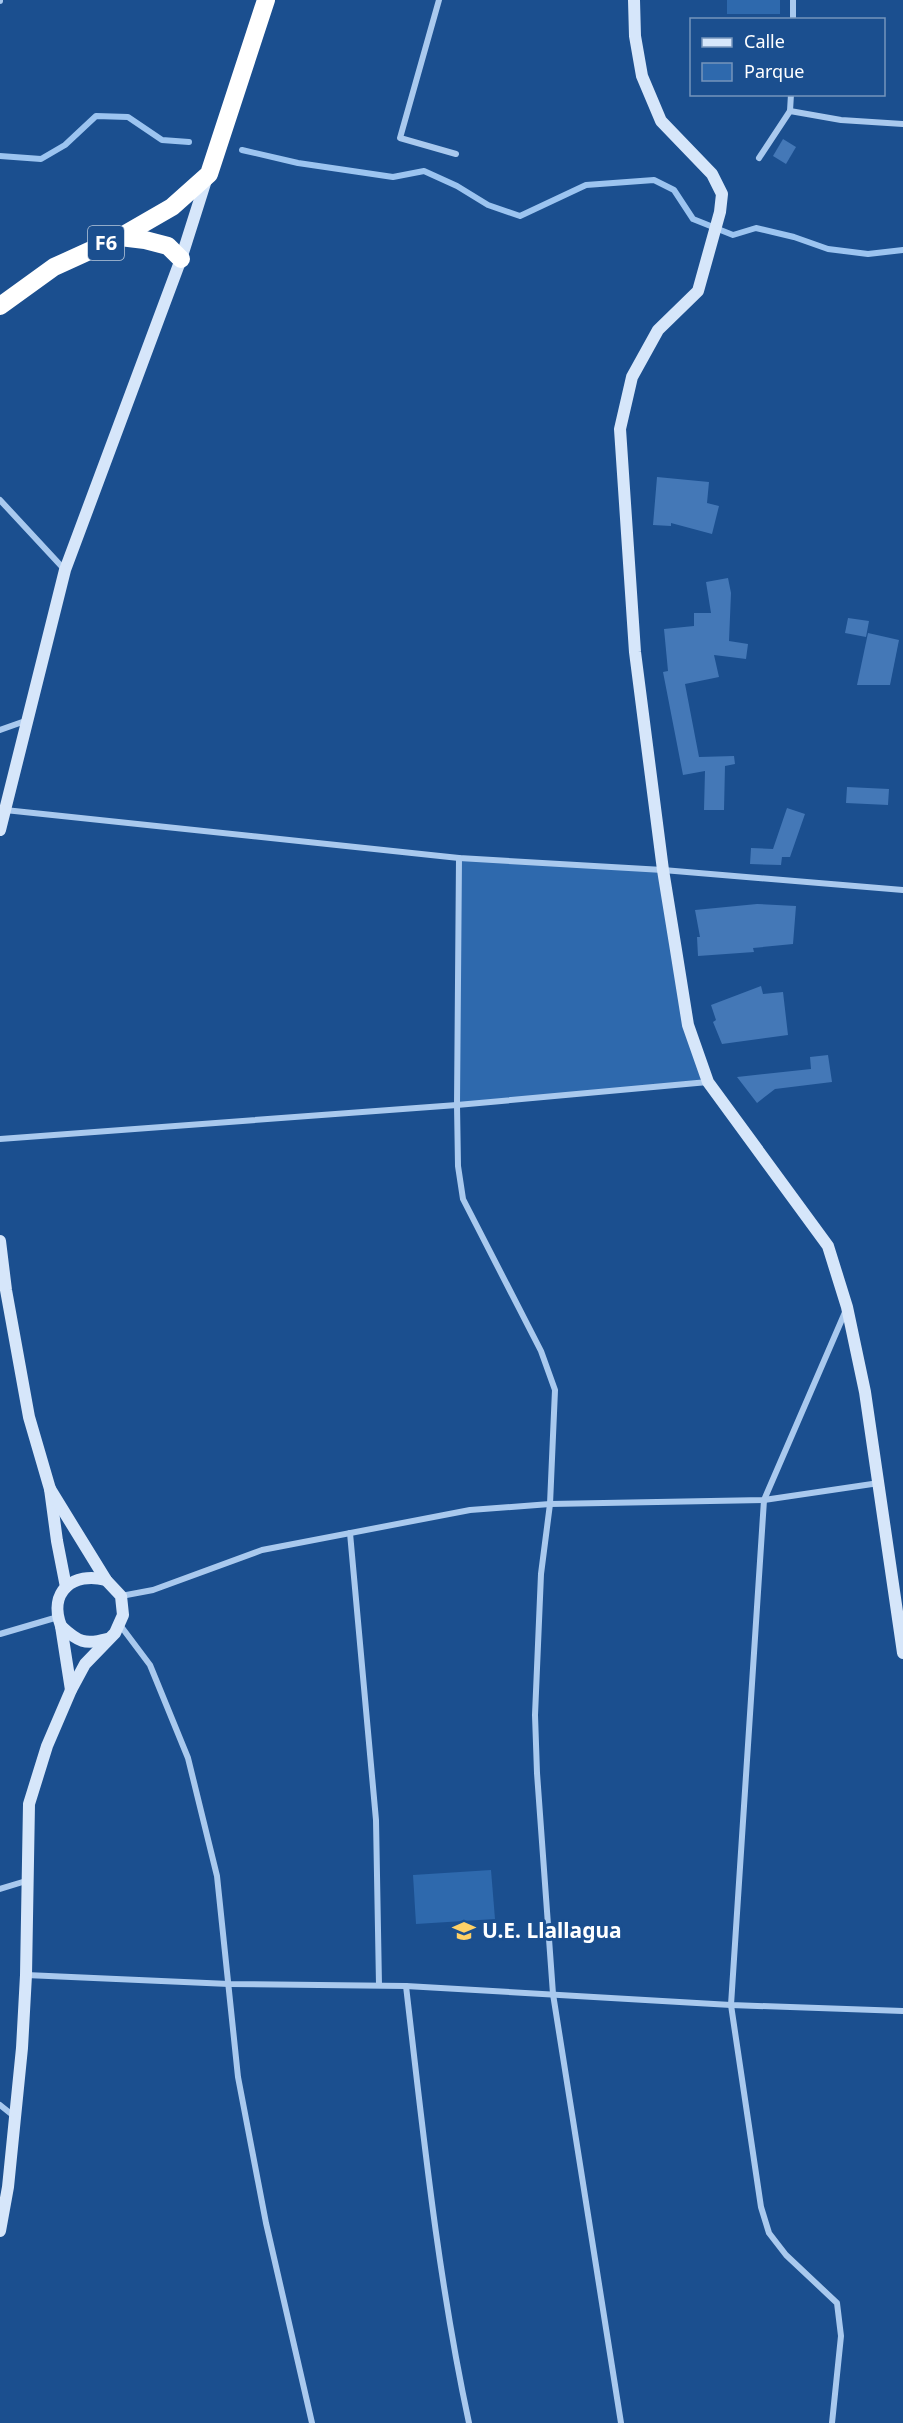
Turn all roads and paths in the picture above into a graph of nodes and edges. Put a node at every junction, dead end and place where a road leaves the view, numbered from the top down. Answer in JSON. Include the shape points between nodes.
{"nodes":[{"id":1,"x":266,"y":0,"type":"edge"},
{"id":2,"x":439,"y":0,"type":"edge"},
{"id":3,"x":634,"y":0,"type":"edge"},
{"id":4,"x":793,"y":0,"type":"edge"},
{"id":5,"x":793,"y":18,"type":"edge"},
{"id":6,"x":791,"y":96,"type":"edge"},
{"id":7,"x":790,"y":111,"type":"junction"},
{"id":8,"x":903,"y":124,"type":"edge"},
{"id":9,"x":456,"y":154,"type":"dead end"},
{"id":10,"x":759,"y":158,"type":"dead end"},
{"id":11,"x":209,"y":174,"type":"junction"},
{"id":12,"x":120,"y":237,"type":"junction"},
{"id":13,"x":181,"y":259,"type":"junction"},
{"id":14,"x":0,"y":306,"type":"edge"},
{"id":15,"x":0,"y":500,"type":"edge"},
{"id":16,"x":65,"y":570,"type":"junction"},
{"id":17,"x":28,"y":720,"type":"junction"},
{"id":18,"x":0,"y":730,"type":"edge"},
{"id":19,"x":5,"y":810,"type":"junction"},
{"id":20,"x":0,"y":830,"type":"edge"},
{"id":21,"x":459,"y":858,"type":"junction"},
{"id":22,"x":663,"y":870,"type":"junction"},
{"id":23,"x":903,"y":890,"type":"edge"},
{"id":24,"x":708,"y":1082,"type":"junction"},
{"id":25,"x":457,"y":1105,"type":"junction"},
{"id":26,"x":0,"y":1139,"type":"edge"},
{"id":27,"x":0,"y":1241,"type":"edge"},
{"id":28,"x":3,"y":1291,"type":"edge"},
{"id":29,"x":847,"y":1307,"type":"junction"},
{"id":30,"x":879,"y":1483,"type":"junction"},
{"id":31,"x":50,"y":1489,"type":"junction"},
{"id":32,"x":764,"y":1500,"type":"junction"},
{"id":33,"x":550,"y":1504,"type":"junction"},
{"id":34,"x":350,"y":1533,"type":"junction"},
{"id":35,"x":106,"y":1580,"type":"junction"},
{"id":36,"x":66,"y":1587,"type":"junction"},
{"id":37,"x":121,"y":1596,"type":"junction"},
{"id":38,"x":60,"y":1621,"type":"junction"},
{"id":39,"x":120,"y":1625,"type":"junction"},
{"id":40,"x":0,"y":1634,"type":"edge"},
{"id":41,"x":108,"y":1639,"type":"junction"},
{"id":42,"x":903,"y":1653,"type":"edge"},
{"id":43,"x":71,"y":1690,"type":"junction"},
{"id":44,"x":26,"y":1881,"type":"junction"},
{"id":45,"x":0,"y":1889,"type":"edge"},
{"id":46,"x":26,"y":1975,"type":"junction"},
{"id":47,"x":229,"y":1984,"type":"junction"},
{"id":48,"x":379,"y":1985,"type":"junction"},
{"id":49,"x":406,"y":1986,"type":"junction"},
{"id":50,"x":553,"y":1994,"type":"junction"},
{"id":51,"x":731,"y":2005,"type":"junction"},
{"id":52,"x":903,"y":2011,"type":"edge"},
{"id":53,"x":0,"y":2104,"type":"edge"},
{"id":54,"x":15,"y":2117,"type":"junction"},
{"id":55,"x":0,"y":2231,"type":"edge"},
{"id":56,"x":312,"y":2423,"type":"edge"},
{"id":57,"x":469,"y":2423,"type":"edge"},
{"id":58,"x":621,"y":2423,"type":"edge"},
{"id":59,"x":832,"y":2423,"type":"edge"}],
"edges":[{"from":1,"to":11,"type":"highway"},
{"from":2,"to":9,"type":"street","via":[[400,138]]},
{"from":3,"to":22,"type":"street","via":[[642,76],[661,121],[712,174],[722,194],[698,291],[658,330],[632,377],[620,429],[635,652]]},
{"from":4,"to":5,"type":"street"},
{"from":6,"to":7,"type":"street"},
{"from":7,"to":8,"type":"street"},
{"from":7,"to":10,"type":"street"},
{"from":11,"to":12,"type":"highway","number":"F6","via":[[172,207]]},
{"from":11,"to":13,"type":"street"},
{"from":12,"to":13,"type":"highway","via":[[168,246]]},
{"from":12,"to":14,"type":"highway","number":"F6","via":[[54,267]]},
{"from":13,"to":16,"type":"street"},
{"from":15,"to":16,"type":"street"},
{"from":16,"to":17,"type":"street"},
{"from":17,"to":18,"type":"street"},
{"from":17,"to":19,"type":"street"},
{"from":19,"to":20,"type":"street"},
{"from":19,"to":21,"type":"street"},
{"from":21,"to":22,"type":"street"},
{"from":21,"to":25,"type":"street"},
{"from":22,"to":23,"type":"street"},
{"from":22,"to":24,"type":"street","via":[[688,1024]]},
{"from":24,"to":25,"type":"street"},
{"from":24,"to":29,"type":"street","via":[[828,1246]]},
{"from":25,"to":26,"type":"street"},
{"from":25,"to":33,"type":"street","via":[[463,1199],[541,1351],[555,1390]]},
{"from":27,"to":28,"type":"street"},
{"from":28,"to":31,"type":"street","via":[[29,1417]]},
{"from":29,"to":30,"type":"street"},
{"from":29,"to":32,"type":"street"},
{"from":30,"to":32,"type":"street"},
{"from":30,"to":42,"type":"street"},
{"from":31,"to":35,"type":"street"},
{"from":31,"to":36,"type":"street"},
{"from":32,"to":33,"type":"street"},
{"from":32,"to":51,"type":"street"},
{"from":33,"to":34,"type":"street","via":[[470,1510]]},
{"from":33,"to":50,"type":"street","via":[[541,1574],[536,1715]]},
{"from":34,"to":37,"type":"street","via":[[262,1550],[153,1590]]},
{"from":34,"to":48,"type":"street","via":[[376,1820]]},
{"from":35,"to":36,"type":"street","via":[[92,1576]]},
{"from":35,"to":37,"type":"street"},
{"from":36,"to":38,"type":"street","via":[[57,1606]]},
{"from":37,"to":39,"type":"street"},
{"from":38,"to":40,"type":"street"},
{"from":38,"to":41,"type":"street","via":[[74,1639],[90,1643]]},
{"from":38,"to":43,"type":"street"},
{"from":39,"to":41,"type":"street"},
{"from":39,"to":47,"type":"street","via":[[150,1665],[188,1758],[217,1876]]},
{"from":41,"to":43,"type":"street","via":[[86,1664]]},
{"from":43,"to":44,"type":"street","via":[[47,1746],[29,1804]]},
{"from":44,"to":45,"type":"street"},
{"from":44,"to":46,"type":"street"},
{"from":46,"to":47,"type":"street"},
{"from":46,"to":54,"type":"street"},
{"from":47,"to":48,"type":"street"},
{"from":47,"to":56,"type":"street","via":[[240,2089]]},
{"from":48,"to":49,"type":"street"},
{"from":49,"to":50,"type":"street"},
{"from":49,"to":57,"type":"street","via":[[452,2344]]},
{"from":50,"to":51,"type":"street"},
{"from":50,"to":58,"type":"street"},
{"from":51,"to":52,"type":"street"},
{"from":51,"to":59,"type":"street","via":[[761,2207],[769,2233],[786,2255],[837,2303],[841,2336]]},
{"from":53,"to":54,"type":"street"},
{"from":54,"to":55,"type":"street"}]}
